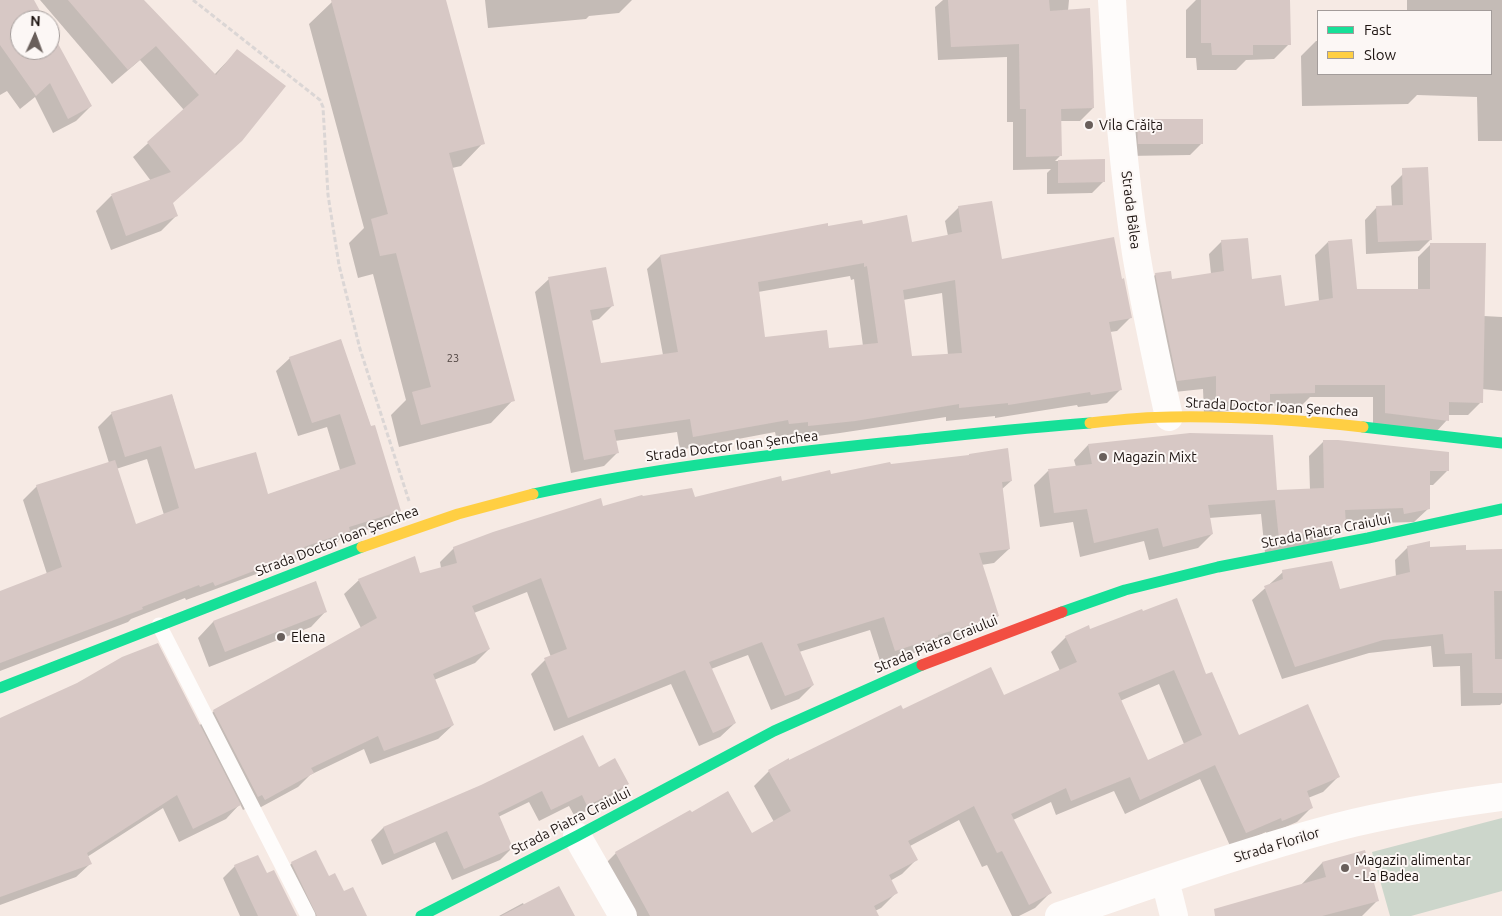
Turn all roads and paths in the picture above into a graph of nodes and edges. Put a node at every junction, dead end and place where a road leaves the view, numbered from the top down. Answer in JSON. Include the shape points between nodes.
{"nodes":[{"id":1,"x":193,"y":0,"type":"edge"},
{"id":2,"x":1112,"y":0,"type":"edge"},
{"id":3,"x":1169,"y":418,"type":"junction"},
{"id":4,"x":1502,"y":443,"type":"edge"},
{"id":5,"x":1502,"y":509,"type":"edge"},
{"id":6,"x":418,"y":526,"type":"junction"},
{"id":7,"x":159,"y":625,"type":"junction"},
{"id":8,"x":0,"y":688,"type":"edge"},
{"id":9,"x":1502,"y":798,"type":"edge"},
{"id":10,"x":577,"y":836,"type":"junction"},
{"id":11,"x":1165,"y":880,"type":"junction"},
{"id":12,"x":308,"y":916,"type":"edge"},
{"id":13,"x":421,"y":916,"type":"edge"},
{"id":14,"x":623,"y":916,"type":"edge"},
{"id":15,"x":1058,"y":916,"type":"edge"},
{"id":16,"x":1174,"y":916,"type":"edge"}],
"edges":[{"from":1,"to":6,"type":"path","via":[[320,100],[323,107],[328,195],[339,265],[360,349]]},
{"from":2,"to":3,"type":"street","name":"Strada Bâlea","via":[[1124,156],[1136,253]]},
{"from":3,"to":4,"type":"main road","name":"Strada Doctor Ioan Șenchea","via":[[1303,422]]},
{"from":3,"to":6,"type":"main road","name":"Strada Doctor Ioan Șenchea","via":[[999,431],[666,469],[549,490]]},
{"from":5,"to":10,"type":"main road","name":"Strada Piatra Craiului","via":[[1218,567],[1125,590],[1037,620],[928,662],[774,731]]},
{"from":6,"to":7,"type":"main road","name":"Strada Doctor Ioan Șenchea"},
{"from":7,"to":8,"type":"main road","name":"Strada Doctor Ioan Șenchea"},
{"from":7,"to":12,"type":"lane"},
{"from":9,"to":11,"type":"street","name":"Strada Florilor","via":[[1338,827]]},
{"from":10,"to":13,"type":"main road","name":"Strada Piatra Craiului"},
{"from":10,"to":14,"type":"street"},
{"from":11,"to":15,"type":"street","name":"Strada Florilor"},
{"from":11,"to":16,"type":"street"}]}
